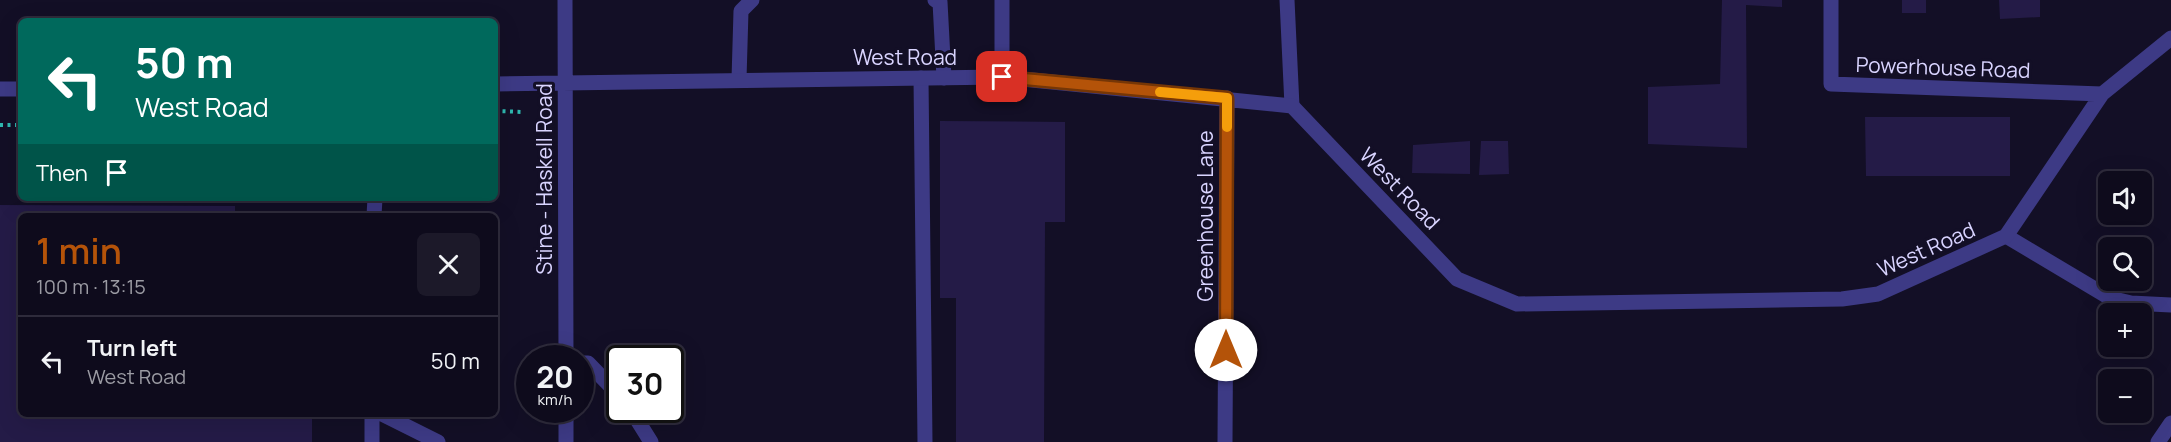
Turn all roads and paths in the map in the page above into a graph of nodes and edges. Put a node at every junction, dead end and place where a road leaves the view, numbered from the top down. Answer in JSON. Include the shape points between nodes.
{"nodes":[{"id":1,"x":565,"y":0,"type":"edge"},
{"id":2,"x":752,"y":0,"type":"edge"},
{"id":3,"x":935,"y":0,"type":"edge"},
{"id":4,"x":1002,"y":0,"type":"edge"},
{"id":5,"x":1287,"y":0,"type":"edge"},
{"id":6,"x":1831,"y":0,"type":"edge"},
{"id":7,"x":2171,"y":38,"type":"edge"},
{"id":8,"x":1002,"y":77,"type":"junction"},
{"id":9,"x":921,"y":78,"type":"junction"},
{"id":10,"x":944,"y":78,"type":"junction"},
{"id":11,"x":739,"y":79,"type":"junction"},
{"id":12,"x":565,"y":82,"type":"junction"},
{"id":13,"x":498,"y":84,"type":"edge"},
{"id":14,"x":0,"y":89,"type":"edge"},
{"id":15,"x":18,"y":89,"type":"edge"},
{"id":16,"x":2102,"y":94,"type":"junction"},
{"id":17,"x":1227,"y":98,"type":"junction"},
{"id":18,"x":1292,"y":106,"type":"junction"},
{"id":19,"x":498,"y":111,"type":"edge"},
{"id":20,"x":524,"y":112,"type":"dead end"},
{"id":21,"x":0,"y":125,"type":"edge"},
{"id":22,"x":18,"y":125,"type":"edge"},
{"id":23,"x":2006,"y":236,"type":"junction"},
{"id":24,"x":2171,"y":305,"type":"edge"},
{"id":25,"x":566,"y":345,"type":"edge"},
{"id":26,"x":594,"y":369,"type":"edge"},
{"id":27,"x":606,"y":382,"type":"edge"},
{"id":28,"x":372,"y":417,"type":"edge"},
{"id":29,"x":388,"y":417,"type":"edge"},
{"id":30,"x":566,"y":423,"type":"edge"},
{"id":31,"x":639,"y":423,"type":"edge"},
{"id":32,"x":2171,"y":423,"type":"edge"},
{"id":33,"x":372,"y":442,"type":"edge"},
{"id":34,"x":438,"y":442,"type":"edge"},
{"id":35,"x":566,"y":442,"type":"edge"},
{"id":36,"x":651,"y":442,"type":"edge"},
{"id":37,"x":925,"y":442,"type":"edge"},
{"id":38,"x":1225,"y":442,"type":"edge"},
{"id":39,"x":2158,"y":442,"type":"edge"}],
"edges":[{"from":1,"to":12,"type":"street","name":"Stine - Haskell Road"},
{"from":2,"to":11,"type":"street","via":[[741,11]]},
{"from":3,"to":10,"type":"street","via":[[940,2]]},
{"from":4,"to":8,"type":"street"},
{"from":5,"to":18,"type":"street"},
{"from":6,"to":16,"type":"street","name":"Powerhouse Road","via":[[1831,84]]},
{"from":7,"to":16,"type":"street","name":"West Road"},
{"from":8,"to":10,"type":"street","name":"West Road"},
{"from":8,"to":17,"type":"street","name":"West Road"},
{"from":9,"to":10,"type":"street","name":"West Road"},
{"from":9,"to":11,"type":"street","name":"West Road"},
{"from":9,"to":37,"type":"street"},
{"from":11,"to":12,"type":"street","name":"West Road"},
{"from":12,"to":13,"type":"street","name":"West Road"},
{"from":12,"to":25,"type":"street","name":"Stine - Haskell Road"},
{"from":14,"to":15,"type":"street"},
{"from":16,"to":23,"type":"street","name":"West Road"},
{"from":17,"to":18,"type":"street","name":"West Road"},
{"from":17,"to":38,"type":"street","name":"Greenhouse Lane"},
{"from":18,"to":23,"type":"street","name":"West Road","via":[[1457,279],[1516,304],[1842,298],[1878,294]]},
{"from":19,"to":20,"type":"path"},
{"from":21,"to":22,"type":"path"},
{"from":23,"to":24,"type":"street","via":[[2110,298]]},
{"from":26,"to":27,"type":"street"},
{"from":28,"to":33,"type":"street"},
{"from":29,"to":34,"type":"street"},
{"from":30,"to":35,"type":"street"},
{"from":31,"to":36,"type":"street"},
{"from":32,"to":39,"type":"street"}]}
